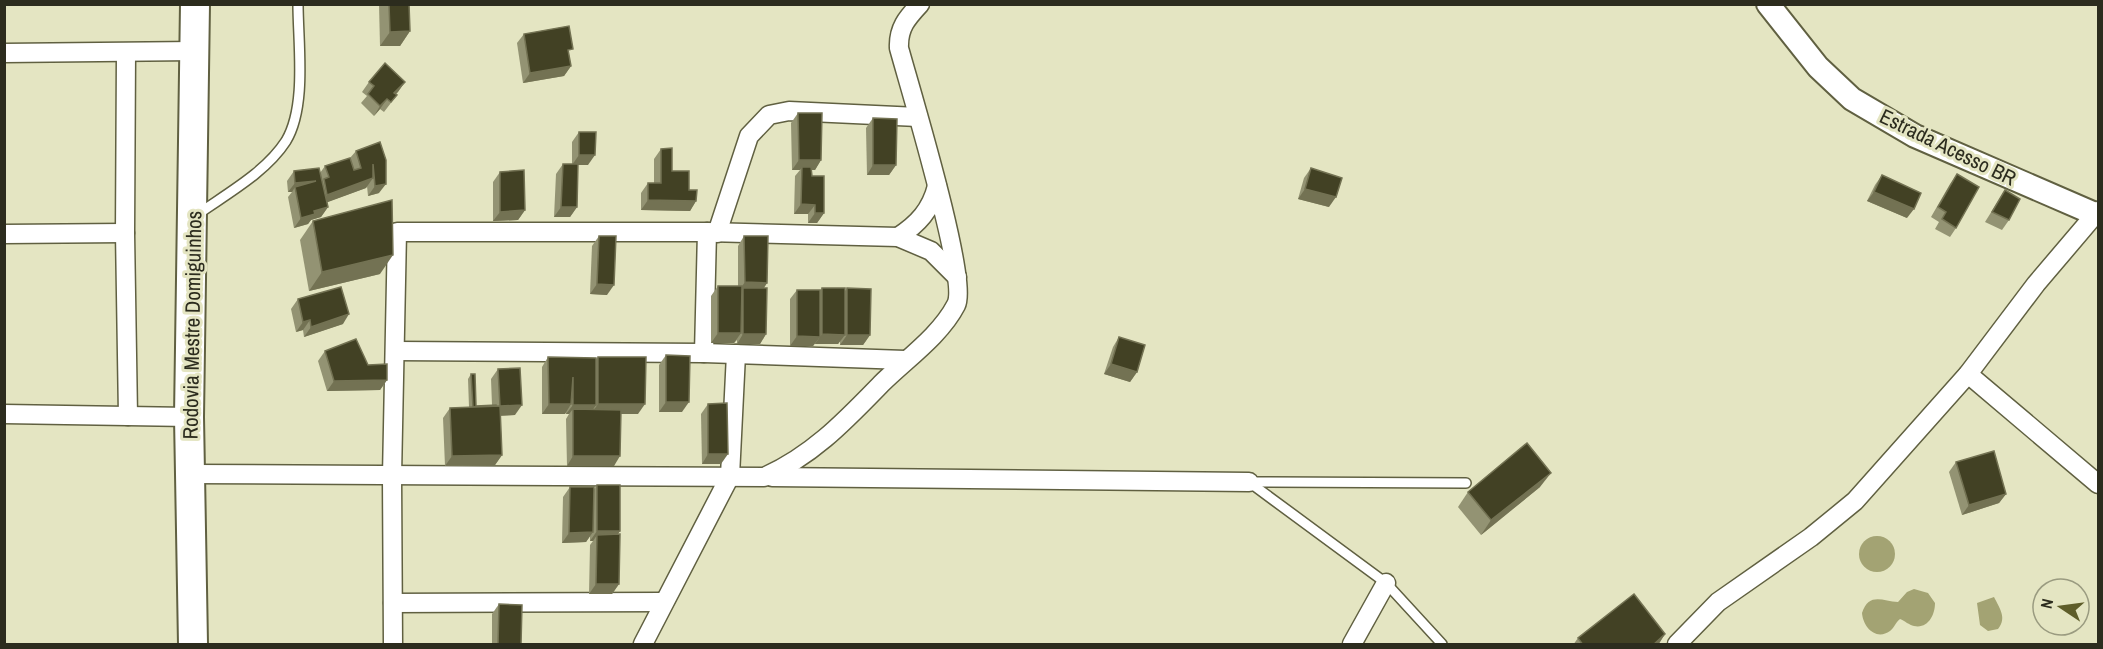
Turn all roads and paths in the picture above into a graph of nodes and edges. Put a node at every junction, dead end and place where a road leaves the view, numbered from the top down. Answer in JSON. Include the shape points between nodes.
{"nodes":[{"id":1,"x":195,"y":4,"type":"edge"},
{"id":2,"x":298,"y":4,"type":"edge"},
{"id":3,"x":920,"y":4,"type":"edge"},
{"id":4,"x":1768,"y":4,"type":"edge"},
{"id":5,"x":195,"y":51,"type":"junction"},
{"id":6,"x":4,"y":53,"type":"edge"},
{"id":7,"x":126,"y":53,"type":"junction"},
{"id":8,"x":918,"y":117,"type":"junction"},
{"id":9,"x":937,"y":183,"type":"junction"},
{"id":10,"x":2097,"y":213,"type":"edge"},
{"id":11,"x":194,"y":217,"type":"junction"},
{"id":12,"x":125,"y":233,"type":"junction"},
{"id":13,"x":712,"y":233,"type":"junction"},
{"id":14,"x":4,"y":234,"type":"edge"},
{"id":15,"x":898,"y":237,"type":"junction"},
{"id":16,"x":958,"y":278,"type":"junction"},
{"id":17,"x":396,"y":351,"type":"junction"},
{"id":18,"x":704,"y":353,"type":"junction"},
{"id":19,"x":736,"y":354,"type":"junction"},
{"id":20,"x":905,"y":360,"type":"junction"},
{"id":21,"x":1968,"y":374,"type":"junction"},
{"id":22,"x":4,"y":414,"type":"edge"},
{"id":23,"x":128,"y":416,"type":"junction"},
{"id":24,"x":189,"y":417,"type":"junction"},
{"id":25,"x":191,"y":474,"type":"junction"},
{"id":26,"x":392,"y":476,"type":"junction"},
{"id":27,"x":730,"y":476,"type":"junction"},
{"id":28,"x":764,"y":477,"type":"junction"},
{"id":29,"x":1249,"y":482,"type":"junction"},
{"id":30,"x":1466,"y":483,"type":"dead end"},
{"id":31,"x":2098,"y":484,"type":"edge"},
{"id":32,"x":1386,"y":583,"type":"junction"},
{"id":33,"x":664,"y":602,"type":"junction"},
{"id":34,"x":393,"y":603,"type":"junction"},
{"id":35,"x":193,"y":645,"type":"edge"},
{"id":36,"x":393,"y":645,"type":"edge"},
{"id":37,"x":643,"y":645,"type":"edge"},
{"id":38,"x":1352,"y":645,"type":"edge"},
{"id":39,"x":1442,"y":645,"type":"edge"},
{"id":40,"x":1677,"y":645,"type":"edge"}],
"edges":[{"from":1,"to":5,"type":"main road","name":"Rodovia Mestre Domiguinhos"},
{"from":2,"to":11,"type":"lane","via":[[298,99],[286,140],[260,170]]},
{"from":3,"to":8,"type":"street","via":[[905,19],[899,38]]},
{"from":4,"to":10,"type":"street","name":"Estrada Acesso BR","via":[[1818,67],[1852,99],[1915,136]]},
{"from":5,"to":7,"type":"street"},
{"from":5,"to":11,"type":"main road","name":"Rodovia Mestre Domiguinhos"},
{"from":6,"to":7,"type":"street"},
{"from":7,"to":12,"type":"street"},
{"from":8,"to":9,"type":"street"},
{"from":8,"to":13,"type":"street","via":[[789,111],[768,115],[749,136]]},
{"from":9,"to":15,"type":"street","via":[[925,214]]},
{"from":9,"to":16,"type":"street"},
{"from":10,"to":21,"type":"street","via":[[2036,284]]},
{"from":11,"to":24,"type":"main road","name":"Rodovia Mestre Domiguinhos"},
{"from":12,"to":14,"type":"street"},
{"from":12,"to":23,"type":"street"},
{"from":13,"to":15,"type":"street"},
{"from":13,"to":17,"type":"street","via":[[397,232]]},
{"from":13,"to":18,"type":"street"},
{"from":15,"to":16,"type":"street","via":[[931,251]]},
{"from":16,"to":20,"type":"street","via":[[958,303],[941,326]]},
{"from":17,"to":18,"type":"street"},
{"from":17,"to":26,"type":"street"},
{"from":18,"to":19,"type":"street"},
{"from":19,"to":20,"type":"street"},
{"from":19,"to":27,"type":"street"},
{"from":20,"to":28,"type":"street","via":[[829,437],[790,466]]},
{"from":21,"to":31,"type":"street"},
{"from":21,"to":40,"type":"street","via":[[1855,501],[1718,602]]},
{"from":22,"to":23,"type":"street"},
{"from":23,"to":24,"type":"street"},
{"from":24,"to":25,"type":"main road","name":"Rodovia Mestre Domiguinhos"},
{"from":25,"to":26,"type":"street"},
{"from":25,"to":35,"type":"main road","name":"Rodovia Mestre Domiguinhos"},
{"from":26,"to":27,"type":"street"},
{"from":26,"to":34,"type":"street"},
{"from":27,"to":28,"type":"street"},
{"from":27,"to":33,"type":"street"},
{"from":28,"to":29,"type":"street"},
{"from":29,"to":30,"type":"lane"},
{"from":29,"to":32,"type":"lane"},
{"from":32,"to":38,"type":"street"},
{"from":32,"to":39,"type":"lane"},
{"from":33,"to":34,"type":"street"},
{"from":33,"to":37,"type":"street"},
{"from":34,"to":36,"type":"street"}]}
